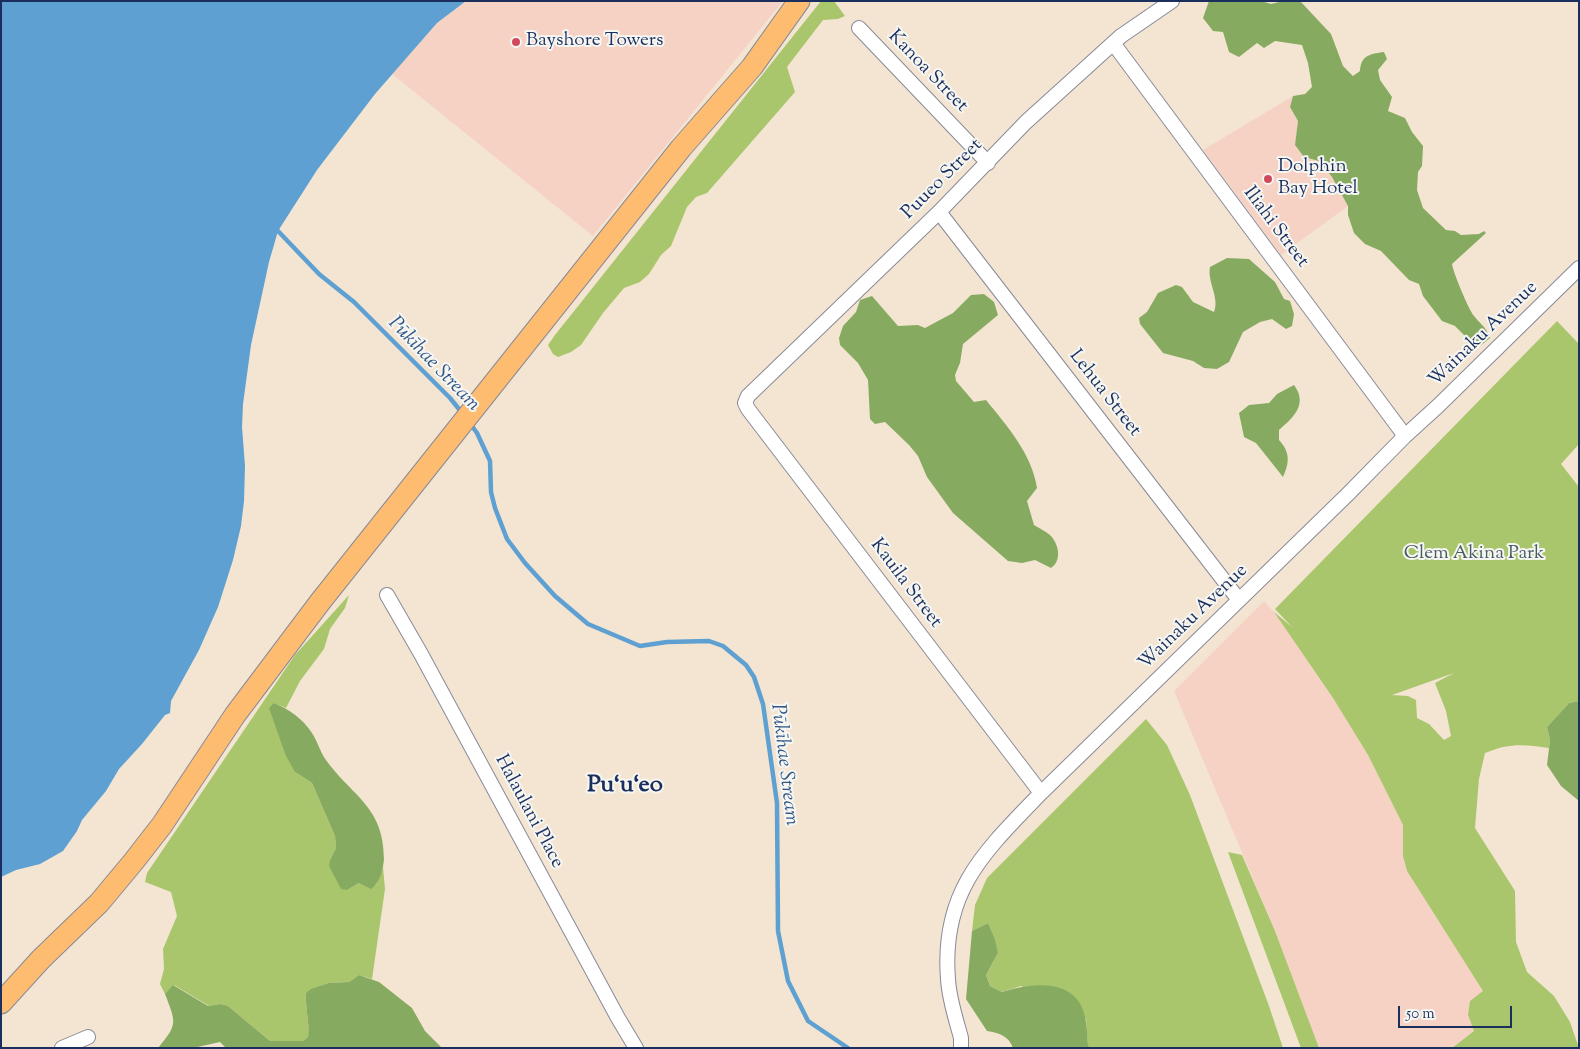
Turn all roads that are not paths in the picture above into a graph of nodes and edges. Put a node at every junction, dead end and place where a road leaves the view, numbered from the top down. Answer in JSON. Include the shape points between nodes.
{"nodes":[{"id":1,"x":799,"y":1,"type":"edge"},
{"id":2,"x":1172,"y":1,"type":"edge"},
{"id":3,"x":859,"y":28,"type":"dead end"},
{"id":4,"x":1113,"y":43,"type":"junction"},
{"id":5,"x":988,"y":163,"type":"junction"},
{"id":6,"x":939,"y":212,"type":"junction"},
{"id":7,"x":1579,"y":268,"type":"edge"},
{"id":8,"x":748,"y":396,"type":"joint"},
{"id":9,"x":1405,"y":436,"type":"junction"},
{"id":10,"x":387,"y":595,"type":"dead end"},
{"id":11,"x":1239,"y":600,"type":"junction"},
{"id":12,"x":1041,"y":794,"type":"junction"},
{"id":13,"x":41,"y":959,"type":"junction"},
{"id":14,"x":1,"y":983,"type":"edge"},
{"id":15,"x":1,"y":1003,"type":"edge"},
{"id":16,"x":88,"y":1037,"type":"dead end"},
{"id":17,"x":62,"y":1048,"type":"edge"},
{"id":18,"x":636,"y":1048,"type":"edge"},
{"id":19,"x":961,"y":1048,"type":"edge"}],
"edges":[{"from":1,"to":13,"type":"main road","via":[[752,67],[681,148],[320,602],[235,715],[162,825],[134,861],[99,903]]},
{"from":2,"to":4,"type":"street","name":"Puueo Street"},
{"from":3,"to":5,"type":"street","name":"Kanoa Street"},
{"from":4,"to":5,"type":"street","name":"Puueo Street","via":[[1026,122]]},
{"from":4,"to":9,"type":"street","name":"Iliahi Street"},
{"from":5,"to":6,"type":"street","name":"Puueo Street"},
{"from":6,"to":8,"type":"street","name":"Puueo Street"},
{"from":6,"to":11,"type":"street","name":"Lehua Street"},
{"from":7,"to":9,"type":"street","name":"Wainaku Avenue"},
{"from":8,"to":12,"type":"street","name":"Kauila Street","via":[[745,403],[748,409]]},
{"from":9,"to":11,"type":"street","name":"Wainaku Avenue"},
{"from":10,"to":18,"type":"street","name":"Halaulani Place"},
{"from":11,"to":12,"type":"street","name":"Wainaku Avenue"},
{"from":12,"to":19,"type":"street","name":"Wainaku Avenue","via":[[992,844],[972,871],[954,909],[949,931],[948,980]]},
{"from":13,"to":14,"type":"main road"},
{"from":13,"to":15,"type":"main road"},
{"from":16,"to":17,"type":"street"}]}
